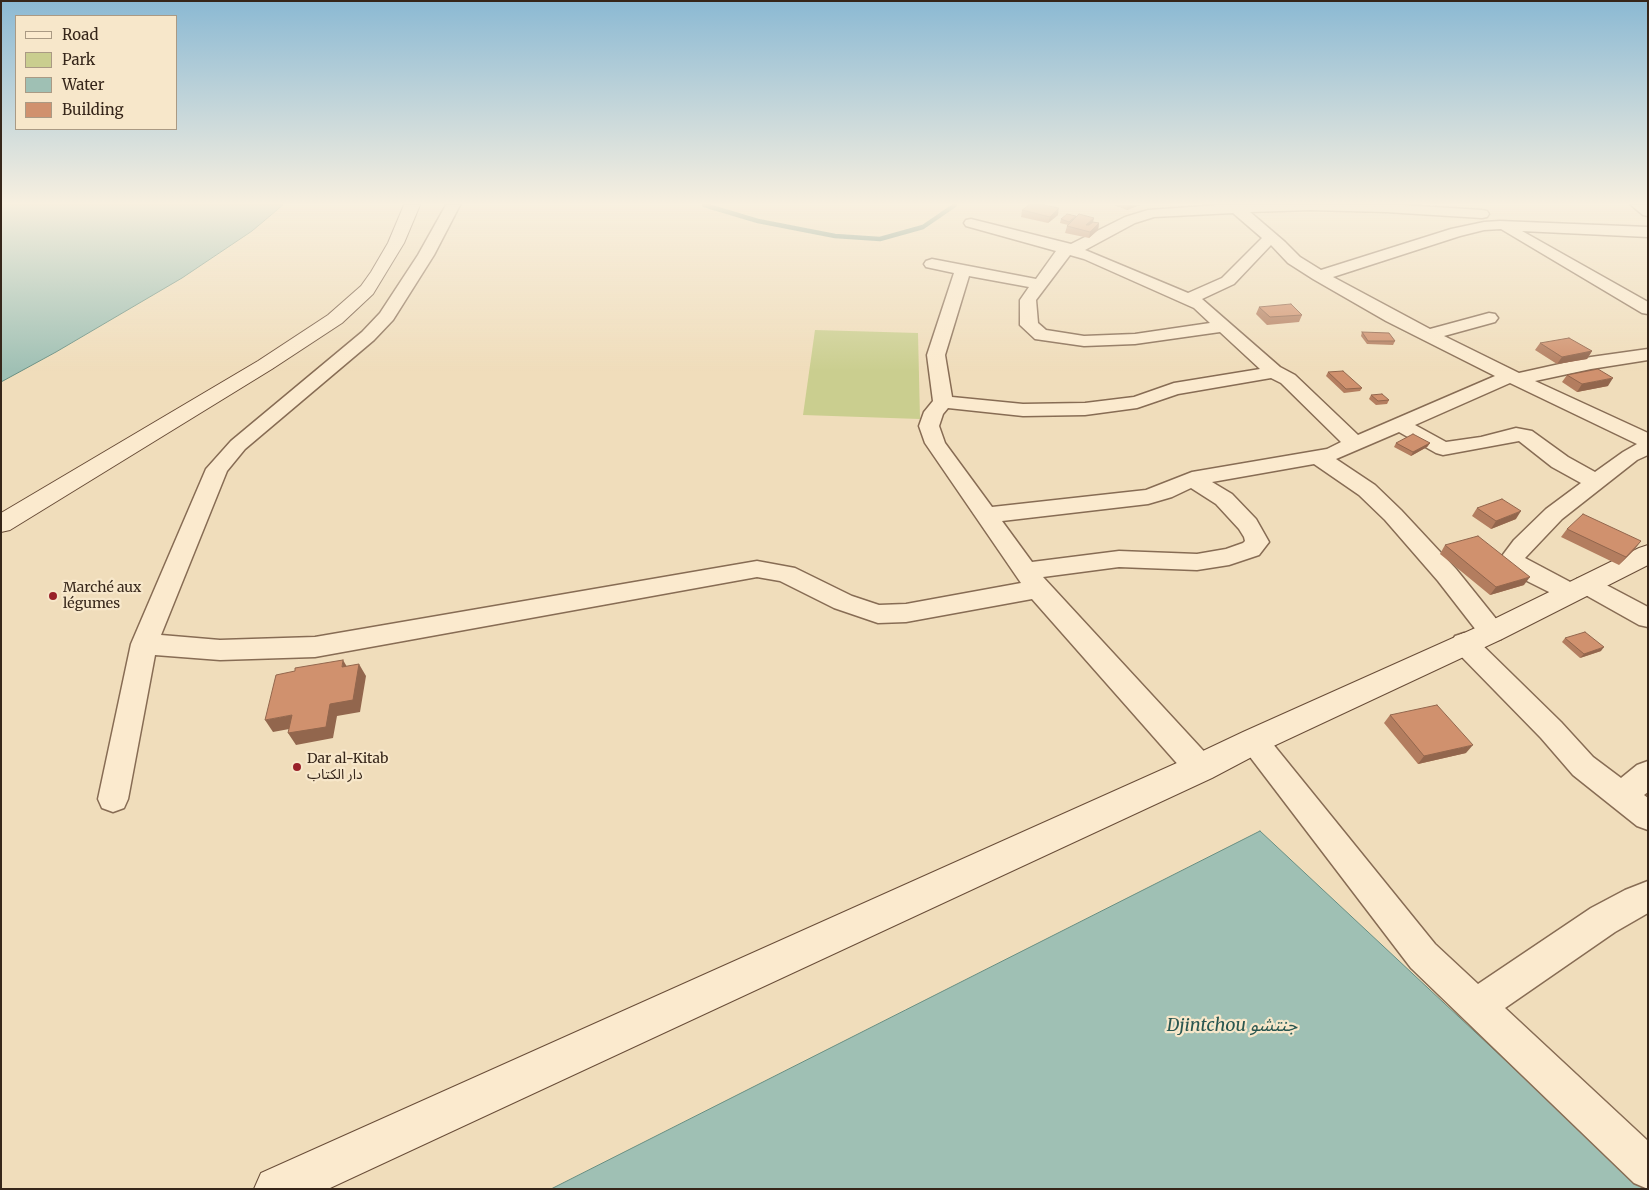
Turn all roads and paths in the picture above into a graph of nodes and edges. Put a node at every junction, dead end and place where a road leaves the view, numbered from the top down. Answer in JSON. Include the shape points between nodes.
{"nodes":[{"id":1,"x":386,"y":261,"type":"edge"},
{"id":2,"x":423,"y":261,"type":"edge"},
{"id":3,"x":1059,"y":261,"type":"edge"},
{"id":4,"x":1102,"y":261,"type":"edge"},
{"id":5,"x":1248,"y":261,"type":"edge"},
{"id":6,"x":1295,"y":261,"type":"edge"},
{"id":7,"x":1367,"y":261,"type":"edge"},
{"id":8,"x":1564,"y":261,"type":"edge"},
{"id":9,"x":932,"y":264,"type":"dead end"},
{"id":10,"x":962,"y":270,"type":"junction"},
{"id":11,"x":1319,"y":276,"type":"junction"},
{"id":12,"x":1038,"y":284,"type":"junction"},
{"id":13,"x":1188,"y":299,"type":"junction"},
{"id":14,"x":1648,"y":309,"type":"edge"},
{"id":15,"x":1489,"y":318,"type":"dead end"},
{"id":16,"x":1224,"y":326,"type":"junction"},
{"id":17,"x":1429,"y":335,"type":"junction"},
{"id":18,"x":1648,"y":354,"type":"edge"},
{"id":19,"x":1273,"y":371,"type":"junction"},
{"id":20,"x":1513,"y":378,"type":"junction"},
{"id":21,"x":943,"y":402,"type":"junction"},
{"id":22,"x":1399,"y":424,"type":"junction"},
{"id":23,"x":1648,"y":440,"type":"edge"},
{"id":24,"x":1355,"y":444,"type":"junction"},
{"id":25,"x":1648,"y":446,"type":"edge"},
{"id":26,"x":1319,"y":457,"type":"junction"},
{"id":27,"x":1192,"y":479,"type":"junction"},
{"id":28,"x":1596,"y":482,"type":"junction"},
{"id":29,"x":986,"y":515,"type":"junction"},
{"id":30,"x":1,"y":524,"type":"edge"},
{"id":31,"x":1648,"y":554,"type":"edge"},
{"id":32,"x":1032,"y":580,"type":"junction"},
{"id":33,"x":1578,"y":588,"type":"junction"},
{"id":34,"x":1648,"y":618,"type":"edge"},
{"id":35,"x":1492,"y":632,"type":"junction"},
{"id":36,"x":1464,"y":643,"type":"junction"},
{"id":37,"x":144,"y":644,"type":"junction"},
{"id":38,"x":1254,"y":741,"type":"junction"},
{"id":39,"x":1200,"y":768,"type":"junction"},
{"id":40,"x":1648,"y":774,"type":"edge"},
{"id":41,"x":1623,"y":795,"type":"junction"},
{"id":42,"x":113,"y":799,"type":"dead end"},
{"id":43,"x":1648,"y":816,"type":"edge"},
{"id":44,"x":1648,"y":897,"type":"edge"},
{"id":45,"x":1475,"y":1007,"type":"junction"},
{"id":46,"x":1648,"y":1168,"type":"edge"},
{"id":47,"x":276,"y":1189,"type":"edge"}],
"edges":[{"from":1,"to":30,"type":"street","via":[[362,296],[335,319],[265,365]]},
{"from":2,"to":37,"type":"street","via":[[388,316],[238,445],[218,469]]},
{"from":3,"to":12,"type":"street"},
{"from":4,"to":13,"type":"street"},
{"from":5,"to":13,"type":"street","via":[[1228,281]]},
{"from":6,"to":11,"type":"street"},
{"from":7,"to":11,"type":"street"},
{"from":8,"to":14,"type":"street"},
{"from":9,"to":10,"type":"street"},
{"from":10,"to":12,"type":"street"},
{"from":10,"to":21,"type":"street","via":[[936,355]]},
{"from":11,"to":17,"type":"street"},
{"from":12,"to":16,"type":"street","via":[[1028,300],[1029,325],[1041,336],[1084,341],[1135,339]]},
{"from":13,"to":16,"type":"street","via":[[1200,304]]},
{"from":15,"to":17,"type":"street"},
{"from":16,"to":19,"type":"street"},
{"from":17,"to":20,"type":"street"},
{"from":18,"to":20,"type":"street"},
{"from":19,"to":21,"type":"street","via":[[1174,390],[1130,403],[1085,409],[1023,410]]},
{"from":19,"to":24,"type":"street","via":[[1288,379]]},
{"from":20,"to":22,"type":"street"},
{"from":20,"to":23,"type":"street"},
{"from":21,"to":29,"type":"street","via":[[934,412],[929,426],[935,443]]},
{"from":22,"to":24,"type":"street"},
{"from":22,"to":28,"type":"street","via":[[1443,449],[1516,434],[1524,436],[1560,462]]},
{"from":24,"to":26,"type":"street"},
{"from":25,"to":28,"type":"street"},
{"from":26,"to":27,"type":"street"},
{"from":26,"to":35,"type":"street","via":[[1367,490],[1393,515]]},
{"from":27,"to":29,"type":"street","via":[[1148,497]]},
{"from":27,"to":32,"type":"street","via":[[1224,499],[1248,524],[1256,537],[1251,549],[1213,561],[1119,559]]},
{"from":28,"to":33,"type":"street","via":[[1554,514],[1511,560],[1524,569]]},
{"from":29,"to":32,"type":"street"},
{"from":31,"to":33,"type":"street"},
{"from":32,"to":37,"type":"street","via":[[906,613],[878,614],[843,602],[786,574],[756,569],[315,647],[220,650]]},
{"from":32,"to":39,"type":"street"},
{"from":33,"to":34,"type":"street"},
{"from":33,"to":35,"type":"street"},
{"from":35,"to":36,"type":"street"},
{"from":36,"to":38,"type":"street"},
{"from":36,"to":41,"type":"street","via":[[1583,766]]},
{"from":37,"to":42,"type":"street"},
{"from":38,"to":39,"type":"street"},
{"from":38,"to":45,"type":"street","via":[[1423,956]]},
{"from":39,"to":47,"type":"street"},
{"from":40,"to":41,"type":"street"},
{"from":41,"to":43,"type":"street"},
{"from":44,"to":45,"type":"street","via":[[1603,920]]},
{"from":45,"to":46,"type":"street"}]}
